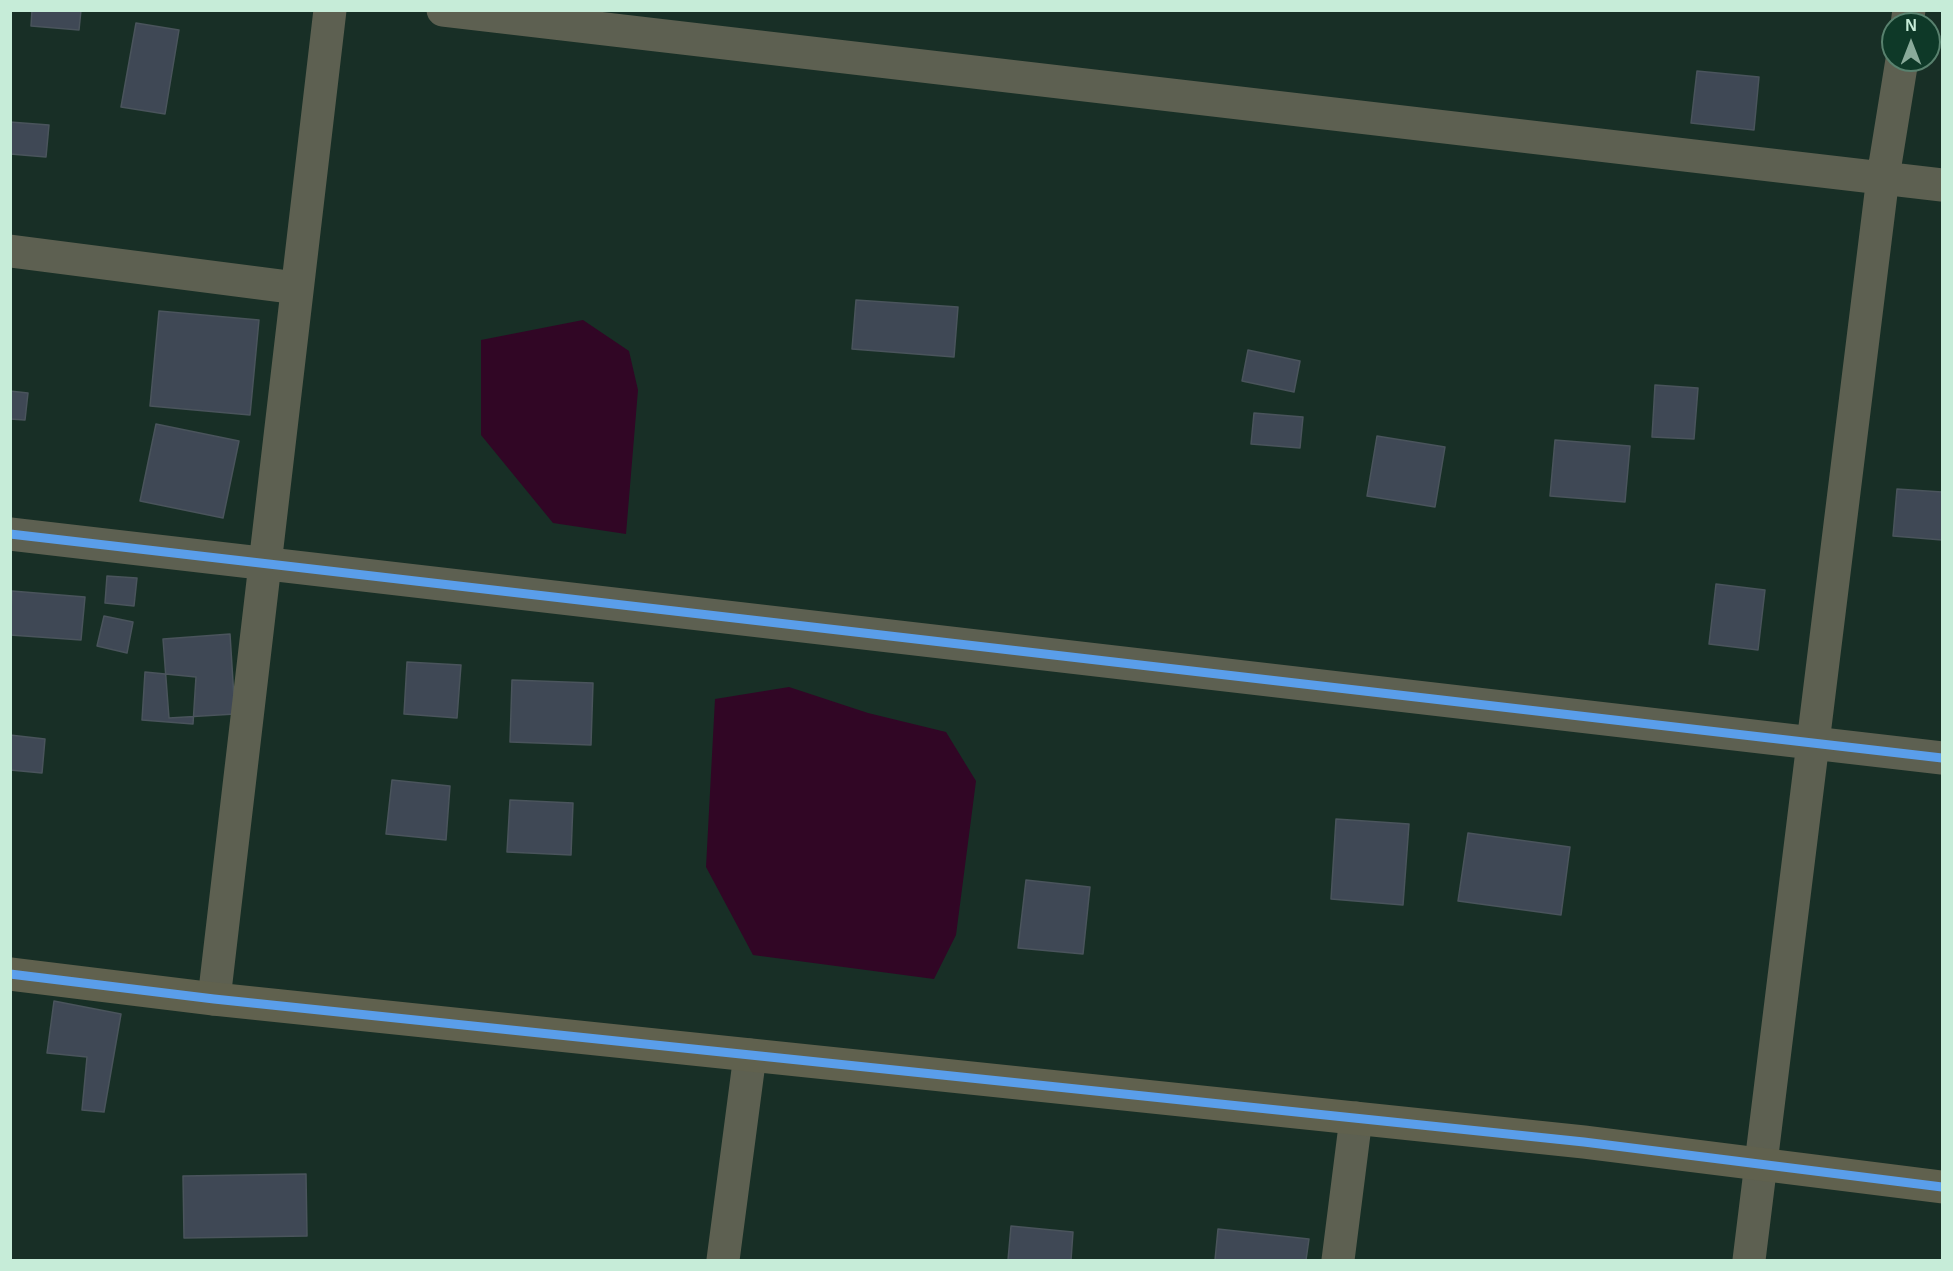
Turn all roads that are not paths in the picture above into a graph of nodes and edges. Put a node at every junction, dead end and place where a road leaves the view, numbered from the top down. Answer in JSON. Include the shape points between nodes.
{"nodes":[{"id":1,"x":330,"y":10,"type":"edge"},
{"id":2,"x":443,"y":10,"type":"edge"},
{"id":3,"x":1900,"y":72,"type":"edge"},
{"id":4,"x":1884,"y":177,"type":"junction"},
{"id":5,"x":1942,"y":185,"type":"edge"},
{"id":6,"x":10,"y":251,"type":"edge"},
{"id":7,"x":297,"y":288,"type":"junction"},
{"id":8,"x":10,"y":534,"type":"edge"},
{"id":9,"x":265,"y":565,"type":"junction"},
{"id":10,"x":1814,"y":744,"type":"junction"},
{"id":11,"x":1942,"y":758,"type":"edge"},
{"id":12,"x":10,"y":974,"type":"edge"},
{"id":13,"x":214,"y":999,"type":"junction"},
{"id":14,"x":750,"y":1055,"type":"junction"},
{"id":15,"x":1356,"y":1118,"type":"junction"},
{"id":16,"x":1762,"y":1164,"type":"junction"},
{"id":17,"x":1942,"y":1187,"type":"edge"},
{"id":18,"x":723,"y":1260,"type":"edge"},
{"id":19,"x":1338,"y":1260,"type":"edge"},
{"id":20,"x":1749,"y":1260,"type":"edge"}],
"edges":[{"from":1,"to":7,"type":"street"},
{"from":2,"to":4,"type":"street"},
{"from":3,"to":4,"type":"street"},
{"from":4,"to":5,"type":"street"},
{"from":4,"to":10,"type":"street"},
{"from":6,"to":7,"type":"street"},
{"from":7,"to":9,"type":"street"},
{"from":8,"to":9,"type":"street"},
{"from":9,"to":10,"type":"street"},
{"from":9,"to":13,"type":"street"},
{"from":10,"to":11,"type":"street"},
{"from":10,"to":16,"type":"street"},
{"from":12,"to":13,"type":"street"},
{"from":13,"to":14,"type":"street"},
{"from":14,"to":15,"type":"street"},
{"from":14,"to":18,"type":"street"},
{"from":15,"to":16,"type":"street"},
{"from":15,"to":19,"type":"street"},
{"from":16,"to":17,"type":"street"},
{"from":16,"to":20,"type":"street"}]}
